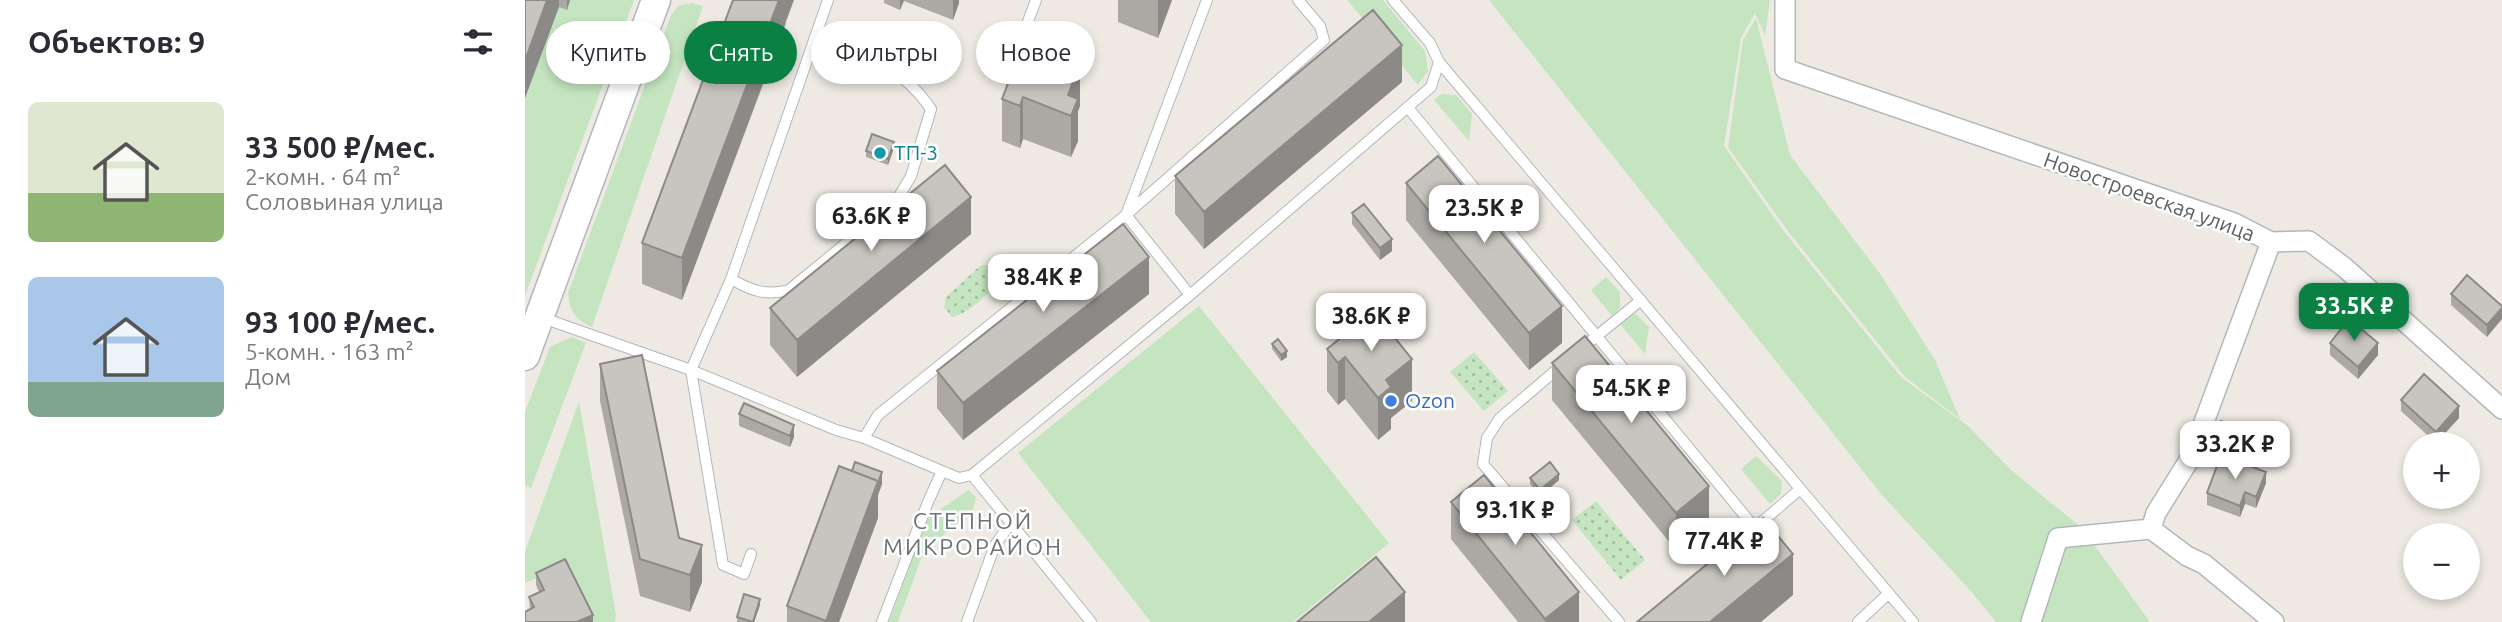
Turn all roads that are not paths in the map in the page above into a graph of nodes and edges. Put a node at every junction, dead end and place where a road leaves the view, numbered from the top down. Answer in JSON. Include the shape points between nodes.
{"nodes":[{"id":1,"x":656,"y":0,"type":"edge"},
{"id":2,"x":828,"y":0,"type":"edge"},
{"id":3,"x":1036,"y":0,"type":"edge"},
{"id":4,"x":1207,"y":0,"type":"edge"},
{"id":5,"x":1298,"y":0,"type":"edge"},
{"id":6,"x":1393,"y":0,"type":"edge"},
{"id":7,"x":1785,"y":0,"type":"edge"},
{"id":8,"x":821,"y":21,"type":"edge"},
{"id":9,"x":1028,"y":21,"type":"edge"},
{"id":10,"x":811,"y":49,"type":"edge"},
{"id":11,"x":1439,"y":62,"type":"junction"},
{"id":12,"x":911,"y":84,"type":"edge"},
{"id":13,"x":1409,"y":109,"type":"junction"},
{"id":14,"x":1126,"y":215,"type":"junction"},
{"id":15,"x":2271,"y":242,"type":"junction"},
{"id":16,"x":731,"y":279,"type":"junction"},
{"id":17,"x":1191,"y":295,"type":"junction"},
{"id":18,"x":1641,"y":300,"type":"junction"},
{"id":19,"x":540,"y":317,"type":"junction"},
{"id":20,"x":1597,"y":336,"type":"junction"},
{"id":21,"x":1587,"y":344,"type":"edge"},
{"id":22,"x":525,"y":356,"type":"edge"},
{"id":23,"x":1567,"y":362,"type":"edge"},
{"id":24,"x":691,"y":370,"type":"junction"},
{"id":25,"x":2502,"y":409,"type":"edge"},
{"id":26,"x":864,"y":438,"type":"junction"},
{"id":27,"x":942,"y":471,"type":"junction"},
{"id":28,"x":972,"y":475,"type":"junction"},
{"id":29,"x":1800,"y":489,"type":"junction"},
{"id":30,"x":1011,"y":523,"type":"junction"},
{"id":31,"x":1755,"y":528,"type":"junction"},
{"id":32,"x":2151,"y":529,"type":"junction"},
{"id":33,"x":1745,"y":536,"type":"edge"},
{"id":34,"x":751,"y":554,"type":"dead end"},
{"id":35,"x":1889,"y":593,"type":"junction"},
{"id":36,"x":882,"y":622,"type":"edge"},
{"id":37,"x":967,"y":622,"type":"edge"},
{"id":38,"x":1091,"y":622,"type":"edge"},
{"id":39,"x":1619,"y":622,"type":"edge"},
{"id":40,"x":1858,"y":622,"type":"edge"},
{"id":41,"x":1913,"y":622,"type":"edge"},
{"id":42,"x":2031,"y":622,"type":"edge"},
{"id":43,"x":2274,"y":622,"type":"edge"}],
"edges":[{"from":1,"to":19,"type":"main road"},
{"from":2,"to":8,"type":"lane"},
{"from":3,"to":9,"type":"lane"},
{"from":4,"to":14,"type":"lane"},
{"from":5,"to":14,"type":"lane","via":[[1320,26],[1324,40]]},
{"from":6,"to":11,"type":"lane","via":[[1430,43]]},
{"from":7,"to":15,"type":"street","name":"Новостроевская улица","via":[[1784,69],[2234,223]]},
{"from":10,"to":16,"type":"lane"},
{"from":11,"to":13,"type":"lane","via":[[1431,87]]},
{"from":11,"to":18,"type":"lane"},
{"from":12,"to":16,"type":"lane","via":[[930,109],[911,177],[895,203],[789,290],[773,294]]},
{"from":13,"to":17,"type":"lane"},
{"from":13,"to":20,"type":"lane"},
{"from":14,"to":17,"type":"lane"},
{"from":14,"to":26,"type":"lane","via":[[878,415]]},
{"from":15,"to":25,"type":"street","via":[[2309,242],[2318,248]]},
{"from":15,"to":32,"type":"street","name":"Новостроевская улица","via":[[2191,457]]},
{"from":16,"to":24,"type":"lane"},
{"from":17,"to":28,"type":"lane"},
{"from":18,"to":20,"type":"lane"},
{"from":18,"to":29,"type":"lane"},
{"from":19,"to":22,"type":"main road"},
{"from":19,"to":24,"type":"lane"},
{"from":20,"to":21,"type":"lane"},
{"from":20,"to":31,"type":"lane"},
{"from":23,"to":39,"type":"lane","via":[[1500,418],[1487,438],[1483,464]]},
{"from":24,"to":26,"type":"lane"},
{"from":24,"to":34,"type":"lane","via":[[723,565],[744,573]]},
{"from":26,"to":27,"type":"lane"},
{"from":27,"to":28,"type":"lane","via":[[959,478]]},
{"from":27,"to":36,"type":"lane"},
{"from":28,"to":30,"type":"lane"},
{"from":29,"to":31,"type":"lane"},
{"from":29,"to":35,"type":"lane"},
{"from":30,"to":37,"type":"lane","via":[[995,545]]},
{"from":30,"to":38,"type":"lane"},
{"from":31,"to":33,"type":"lane"},
{"from":32,"to":42,"type":"street","via":[[2058,538]]},
{"from":32,"to":43,"type":"street","via":[[2204,564]]},
{"from":35,"to":40,"type":"lane"},
{"from":35,"to":41,"type":"lane"}]}
